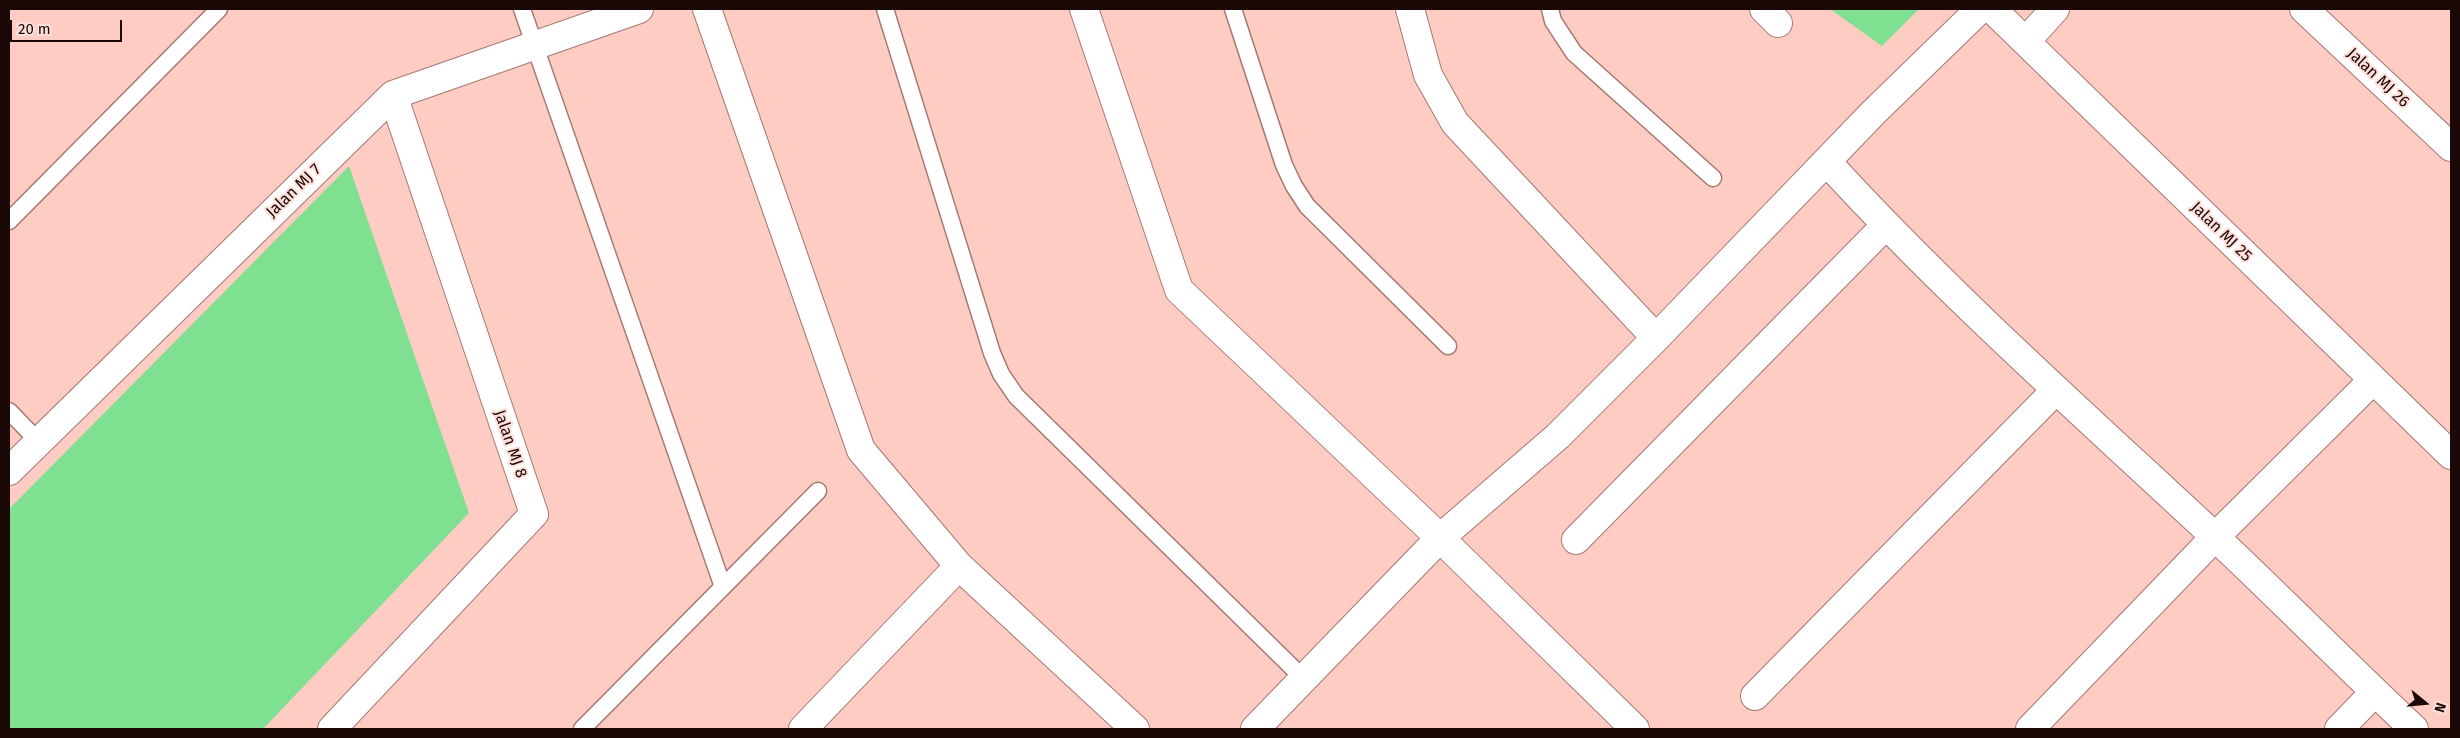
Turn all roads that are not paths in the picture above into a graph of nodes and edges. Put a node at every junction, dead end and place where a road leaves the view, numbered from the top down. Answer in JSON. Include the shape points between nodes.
{"nodes":[{"id":1,"x":219,"y":9,"type":"edge"},
{"id":2,"x":522,"y":9,"type":"edge"},
{"id":3,"x":639,"y":9,"type":"edge"},
{"id":4,"x":707,"y":9,"type":"edge"},
{"id":5,"x":885,"y":9,"type":"edge"},
{"id":6,"x":1084,"y":9,"type":"edge"},
{"id":7,"x":1233,"y":9,"type":"edge"},
{"id":8,"x":1410,"y":9,"type":"edge"},
{"id":9,"x":1550,"y":9,"type":"edge"},
{"id":10,"x":1980,"y":9,"type":"edge"},
{"id":11,"x":1992,"y":9,"type":"edge"},
{"id":12,"x":2055,"y":9,"type":"edge"},
{"id":13,"x":2308,"y":10,"type":"edge"},
{"id":14,"x":2026,"y":41,"type":"junction"},
{"id":15,"x":536,"y":46,"type":"junction"},
{"id":16,"x":393,"y":95,"type":"junction"},
{"id":17,"x":2451,"y":147,"type":"edge"},
{"id":18,"x":1826,"y":162,"type":"junction"},
{"id":19,"x":1714,"y":178,"type":"dead end"},
{"id":20,"x":9,"y":221,"type":"edge"},
{"id":21,"x":1885,"y":226,"type":"junction"},
{"id":22,"x":1656,"y":338,"type":"junction"},
{"id":23,"x":1448,"y":346,"type":"dead end"},
{"id":24,"x":2373,"y":380,"type":"junction"},
{"id":25,"x":2056,"y":390,"type":"junction"},
{"id":26,"x":9,"y":411,"type":"edge"},
{"id":27,"x":38,"y":441,"type":"junction"},
{"id":28,"x":2451,"y":455,"type":"edge"},
{"id":29,"x":9,"y":470,"type":"edge"},
{"id":30,"x":818,"y":492,"type":"dead end"},
{"id":31,"x":2215,"y":537,"type":"junction"},
{"id":32,"x":1440,"y":538,"type":"junction"},
{"id":33,"x":1576,"y":540,"type":"dead end"},
{"id":34,"x":959,"y":566,"type":"junction"},
{"id":35,"x":723,"y":587,"type":"junction"},
{"id":36,"x":1304,"y":679,"type":"junction"},
{"id":37,"x":2375,"y":692,"type":"junction"},
{"id":38,"x":1754,"y":696,"type":"dead end"},
{"id":39,"x":332,"y":729,"type":"edge"},
{"id":40,"x":582,"y":729,"type":"edge"},
{"id":41,"x":803,"y":729,"type":"edge"},
{"id":42,"x":1135,"y":729,"type":"edge"},
{"id":43,"x":1255,"y":729,"type":"edge"},
{"id":44,"x":1635,"y":729,"type":"edge"},
{"id":45,"x":2030,"y":729,"type":"edge"},
{"id":46,"x":2339,"y":729,"type":"edge"},
{"id":47,"x":2414,"y":729,"type":"edge"}],
"edges":[{"from":1,"to":20,"type":"lane"},
{"from":2,"to":15,"type":"lane"},
{"from":3,"to":15,"type":"street","name":"Jalan MJ 7"},
{"from":4,"to":34,"type":"street","via":[[861,450]]},
{"from":5,"to":36,"type":"lane","via":[[1001,374],[1016,396]]},
{"from":6,"to":32,"type":"street","via":[[1179,290]]},
{"from":7,"to":23,"type":"lane","via":[[1284,165],[1294,186],[1307,206]]},
{"from":8,"to":22,"type":"street","via":[[1428,76],[1454,123]]},
{"from":9,"to":19,"type":"lane","via":[[1553,21],[1574,53]]},
{"from":10,"to":18,"type":"street"},
{"from":11,"to":14,"type":"street","name":"Jalan MJ 25"},
{"from":12,"to":14,"type":"street"},
{"from":13,"to":17,"type":"street","name":"Jalan MJ 26"},
{"from":14,"to":24,"type":"street","name":"Jalan MJ 25"},
{"from":15,"to":16,"type":"street","name":"Jalan MJ 7"},
{"from":15,"to":35,"type":"lane"},
{"from":16,"to":27,"type":"street","name":"Jalan MJ 7"},
{"from":16,"to":39,"type":"street","name":"Jalan MJ 8","via":[[534,514]]},
{"from":18,"to":21,"type":"street"},
{"from":18,"to":22,"type":"street"},
{"from":21,"to":25,"type":"street"},
{"from":21,"to":33,"type":"street"},
{"from":22,"to":32,"type":"street","via":[[1558,436]]},
{"from":24,"to":28,"type":"street","name":"Jalan MJ 25"},
{"from":24,"to":31,"type":"street"},
{"from":25,"to":31,"type":"street"},
{"from":25,"to":38,"type":"street"},
{"from":26,"to":27,"type":"lane"},
{"from":27,"to":29,"type":"street","name":"Jalan MJ 7"},
{"from":30,"to":35,"type":"lane"},
{"from":31,"to":37,"type":"street"},
{"from":31,"to":45,"type":"street"},
{"from":32,"to":36,"type":"street"},
{"from":32,"to":44,"type":"street"},
{"from":34,"to":41,"type":"street"},
{"from":34,"to":42,"type":"street"},
{"from":35,"to":40,"type":"lane"},
{"from":36,"to":43,"type":"street"},
{"from":37,"to":46,"type":"street"},
{"from":37,"to":47,"type":"street"}]}
